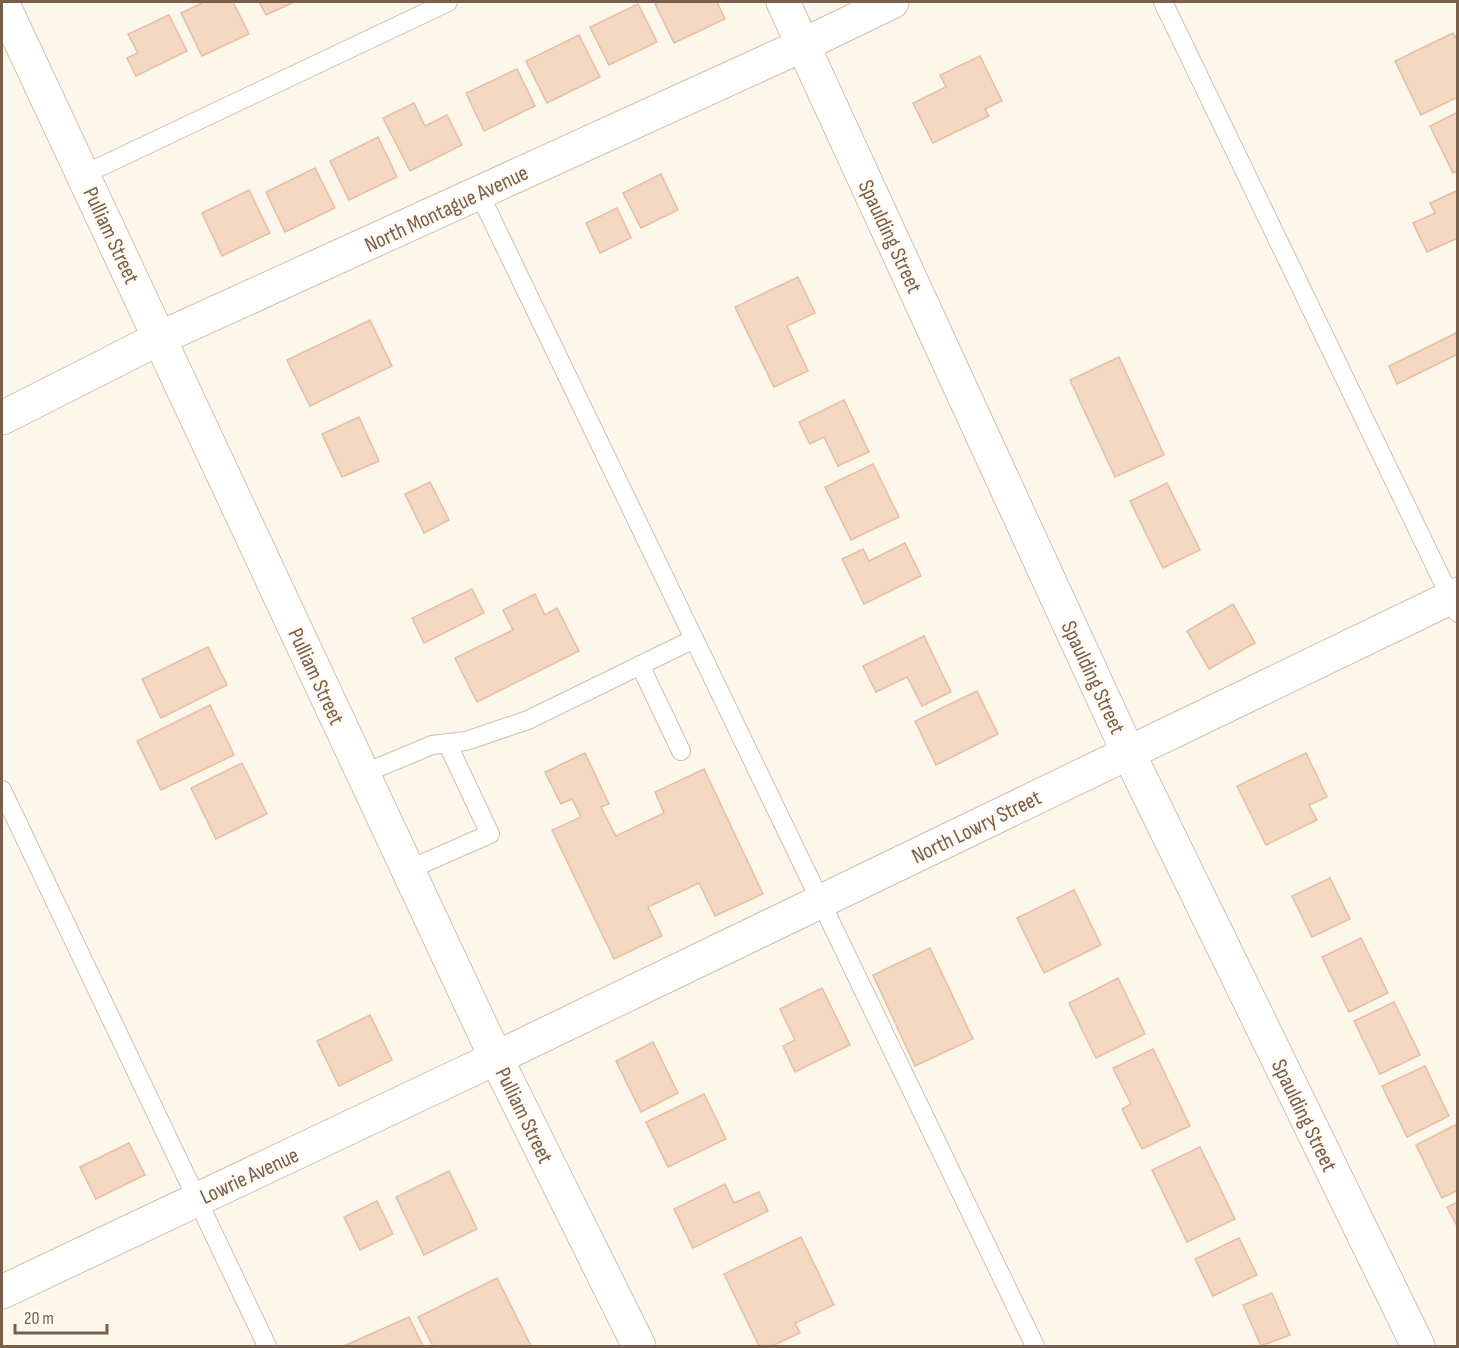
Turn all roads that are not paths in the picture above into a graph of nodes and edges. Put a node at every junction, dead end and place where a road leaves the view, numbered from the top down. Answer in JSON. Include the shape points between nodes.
{"nodes":[{"id":1,"x":448,"y":2,"type":"edge"},
{"id":2,"x":783,"y":2,"type":"edge"},
{"id":3,"x":892,"y":2,"type":"edge"},
{"id":4,"x":1164,"y":2,"type":"edge"},
{"id":5,"x":6,"y":3,"type":"edge"},
{"id":6,"x":803,"y":45,"type":"junction"},
{"id":7,"x":83,"y":175,"type":"junction"},
{"id":8,"x":479,"y":193,"type":"junction"},
{"id":9,"x":160,"y":338,"type":"junction"},
{"id":10,"x":2,"y":418,"type":"edge"},
{"id":11,"x":1455,"y":602,"type":"edge"},
{"id":12,"x":694,"y":639,"type":"junction"},
{"id":13,"x":640,"y":665,"type":"junction"},
{"id":14,"x":448,"y":745,"type":"junction"},
{"id":15,"x":681,"y":751,"type":"dead end"},
{"id":16,"x":1128,"y":752,"type":"junction"},
{"id":17,"x":363,"y":774,"type":"junction"},
{"id":18,"x":2,"y":790,"type":"edge"},
{"id":19,"x":408,"y":870,"type":"junction"},
{"id":20,"x":820,"y":901,"type":"junction"},
{"id":21,"x":496,"y":1058,"type":"junction"},
{"id":22,"x":197,"y":1200,"type":"junction"},
{"id":23,"x":2,"y":1292,"type":"edge"},
{"id":24,"x":267,"y":1347,"type":"edge"},
{"id":25,"x":639,"y":1347,"type":"edge"},
{"id":26,"x":1035,"y":1347,"type":"edge"},
{"id":27,"x":1418,"y":1347,"type":"edge"}],
"edges":[{"from":1,"to":7,"type":"lane"},
{"from":2,"to":6,"type":"street","name":"Spaulding Street"},
{"from":3,"to":6,"type":"street","name":"North Montague Avenue"},
{"from":4,"to":11,"type":"lane"},
{"from":5,"to":7,"type":"street","name":"Pulliam Street"},
{"from":6,"to":8,"type":"street","name":"North Montague Avenue"},
{"from":6,"to":16,"type":"street","name":"Spaulding Street"},
{"from":7,"to":9,"type":"street","name":"Pulliam Street"},
{"from":8,"to":9,"type":"street","name":"North Montague Avenue"},
{"from":8,"to":12,"type":"lane"},
{"from":9,"to":10,"type":"street","name":"North Montague Avenue"},
{"from":9,"to":17,"type":"street","name":"Pulliam Street"},
{"from":11,"to":16,"type":"street","name":"North Lowry Street"},
{"from":12,"to":13,"type":"lane"},
{"from":12,"to":20,"type":"lane"},
{"from":13,"to":14,"type":"lane","via":[[528,720]]},
{"from":13,"to":15,"type":"lane"},
{"from":14,"to":17,"type":"lane","via":[[432,745]]},
{"from":14,"to":19,"type":"lane","via":[[490,834]]},
{"from":16,"to":20,"type":"street","name":"North Lowry Street"},
{"from":16,"to":27,"type":"street","name":"Spaulding Street"},
{"from":17,"to":19,"type":"street","name":"Pulliam Street"},
{"from":18,"to":22,"type":"lane"},
{"from":19,"to":21,"type":"street","name":"Pulliam Street"},
{"from":20,"to":21,"type":"street","name":"North Lowry Street"},
{"from":20,"to":26,"type":"lane"},
{"from":21,"to":22,"type":"street","name":"Lowrie Avenue"},
{"from":21,"to":25,"type":"street","name":"Pulliam Street"},
{"from":22,"to":23,"type":"street","name":"Lowrie Avenue"},
{"from":22,"to":24,"type":"lane"}]}
